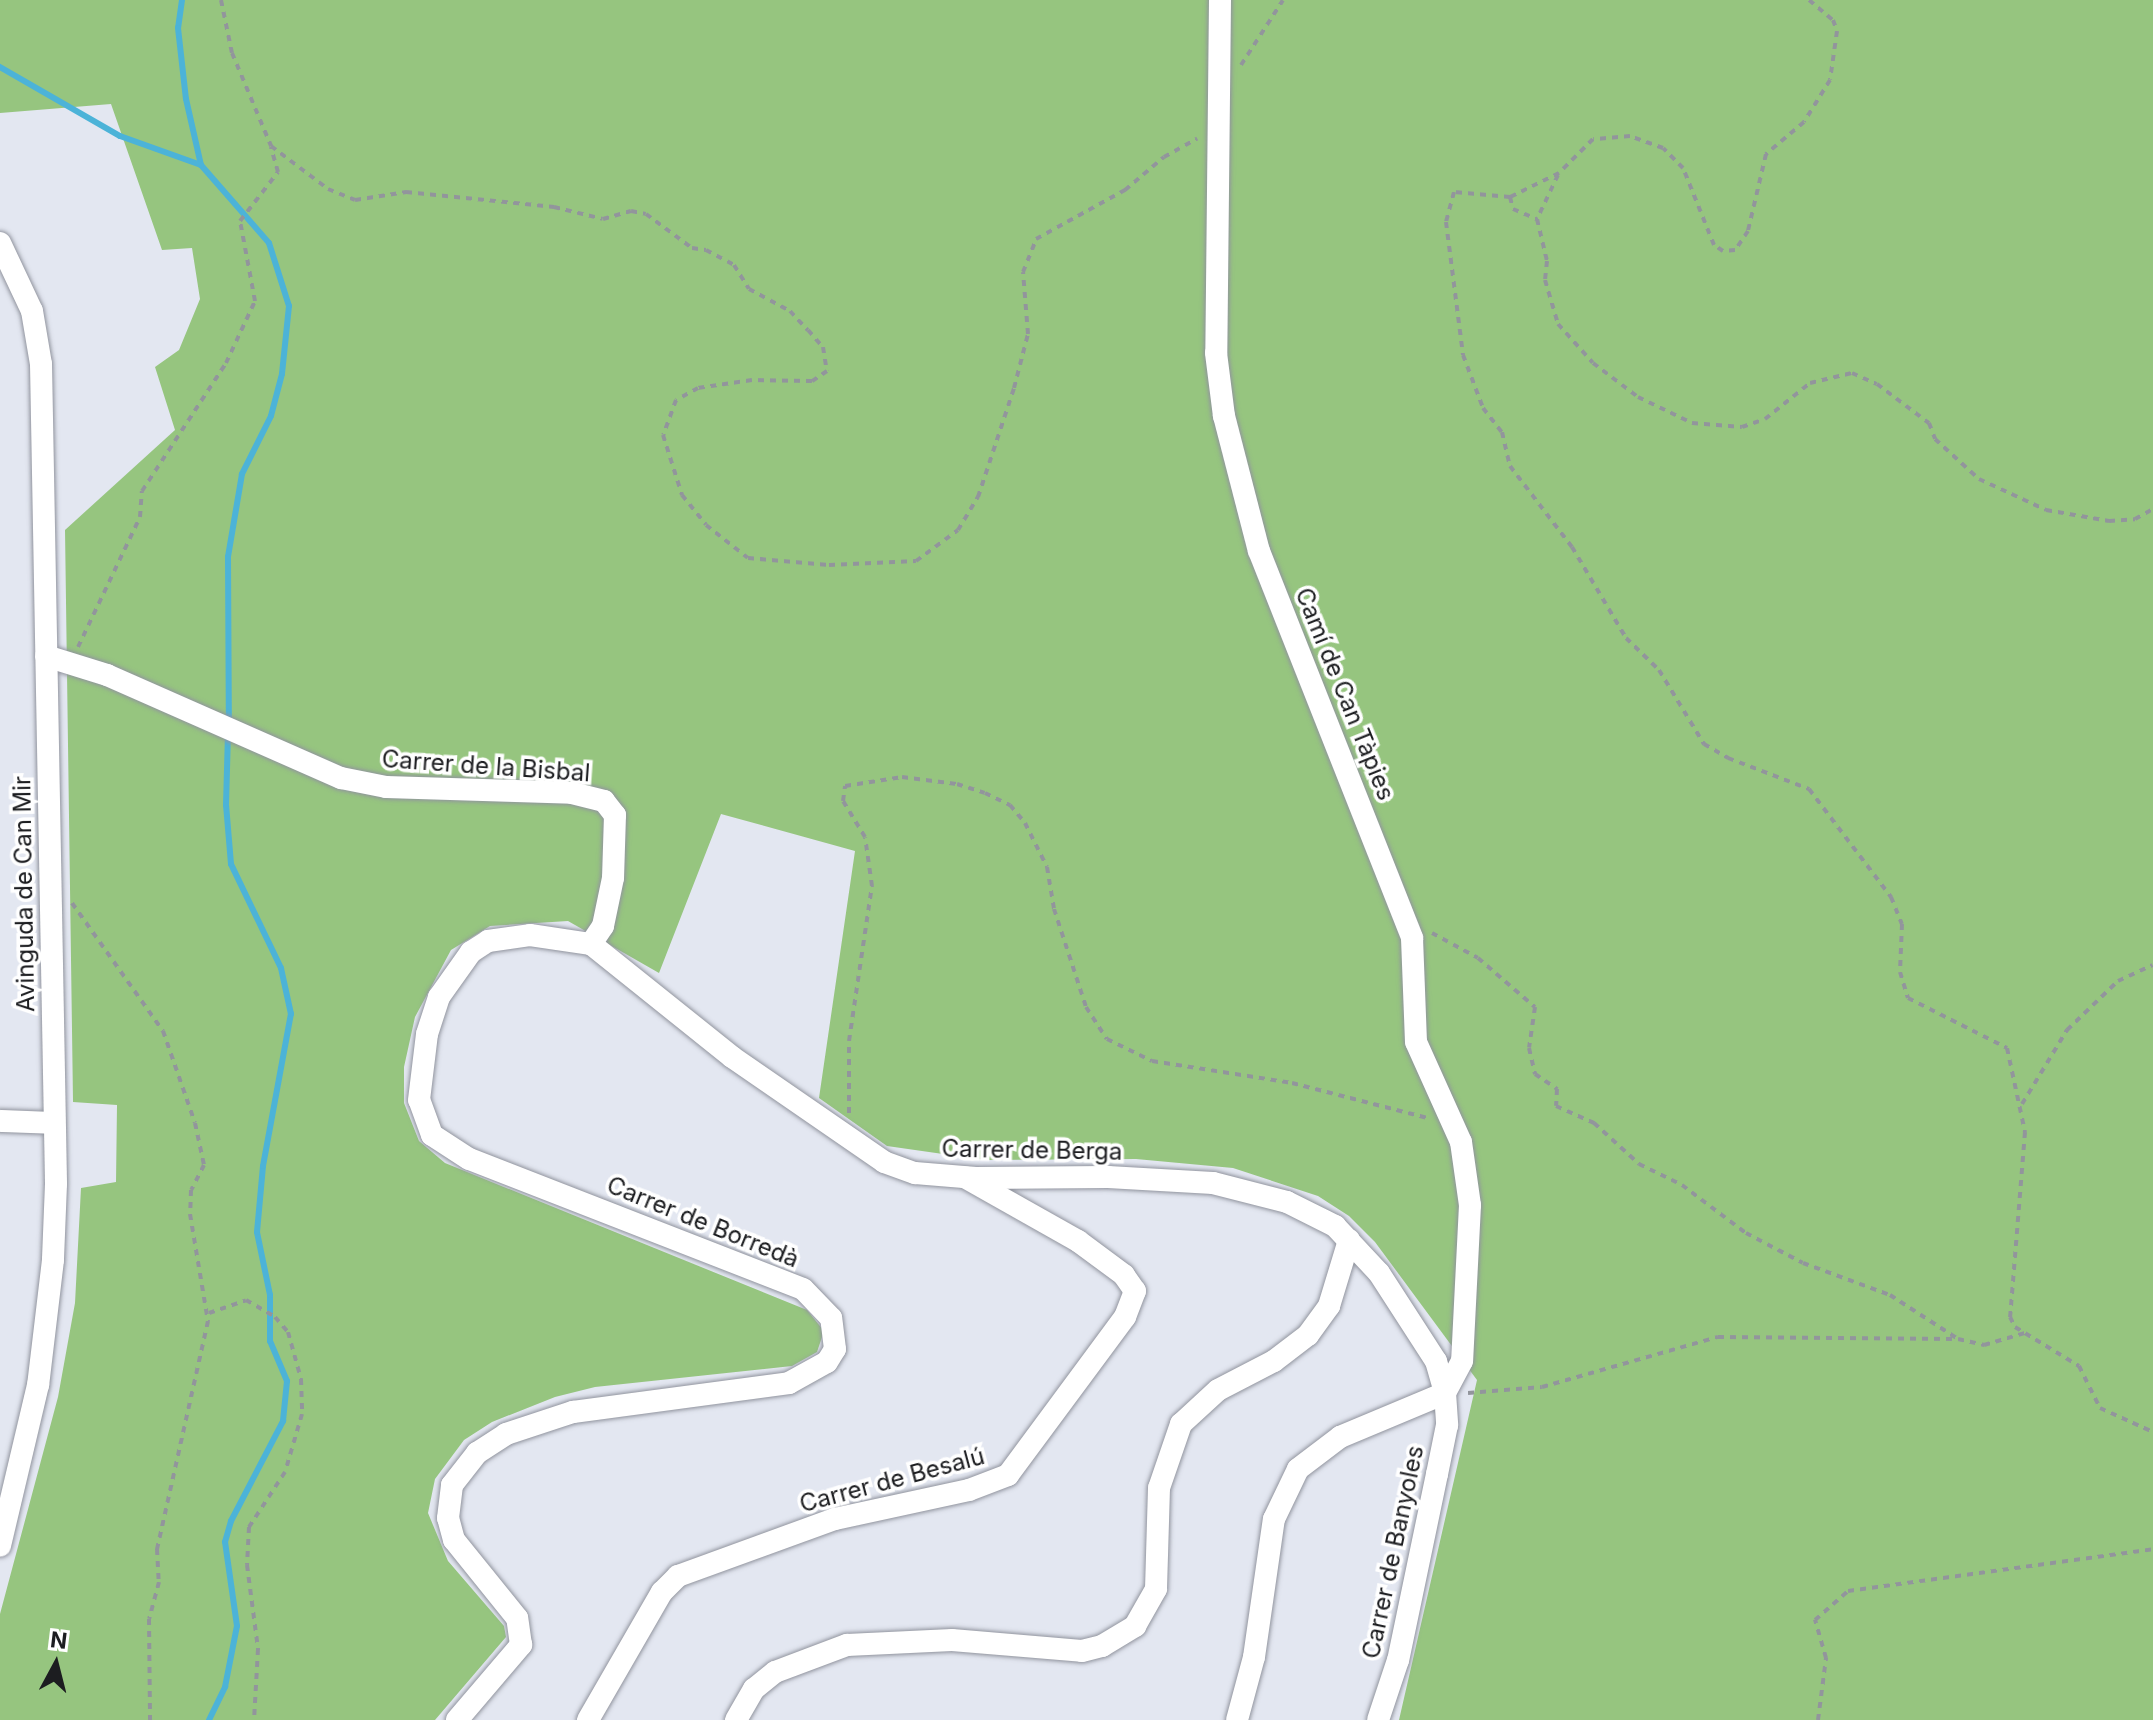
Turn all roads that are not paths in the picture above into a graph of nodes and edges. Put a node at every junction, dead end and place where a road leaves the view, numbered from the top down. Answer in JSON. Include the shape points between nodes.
{"nodes":[{"id":1,"x":1220,"y":0,"type":"edge"},
{"id":2,"x":0,"y":243,"type":"edge"},
{"id":3,"x":46,"y":656,"type":"junction"},
{"id":4,"x":591,"y":944,"type":"junction"},
{"id":5,"x":0,"y":1121,"type":"edge"},
{"id":6,"x":54,"y":1123,"type":"junction"},
{"id":7,"x":963,"y":1176,"type":"junction"},
{"id":8,"x":1349,"y":1240,"type":"junction"},
{"id":9,"x":1445,"y":1393,"type":"junction"},
{"id":10,"x":0,"y":1546,"type":"edge"},
{"id":11,"x":457,"y":1720,"type":"edge"},
{"id":12,"x":588,"y":1720,"type":"edge"},
{"id":13,"x":736,"y":1720,"type":"edge"},
{"id":14,"x":1237,"y":1720,"type":"edge"},
{"id":15,"x":1378,"y":1720,"type":"edge"}],
"edges":[{"from":1,"to":9,"type":"street","name":"Camí de Can Tàpies","via":[[1216,353],[1224,416],[1259,551],[1416,950],[1416,1042],[1455,1127],[1470,1205],[1462,1361]]},
{"from":2,"to":3,"type":"street","name":"Avinguda de Can Mir","via":[[23,286],[38,336]]},
{"from":3,"to":4,"type":"street","name":"Carrer de la Bisbal","via":[[341,778],[386,787],[572,793],[604,801],[615,815],[613,878],[603,926]]},
{"from":3,"to":6,"type":"street","name":"Avinguda de Can Mir"},
{"from":4,"to":7,"type":"street","name":"Carrer de Berga","via":[[855,1147],[915,1173]]},
{"from":4,"to":11,"type":"street","name":"Carrer de Borredà","via":[[508,936],[488,941],[457,967],[439,997],[420,1073],[419,1100],[432,1135],[469,1159],[803,1289],[831,1318],[835,1349],[827,1362],[789,1383],[573,1412],[506,1434],[477,1453],[452,1485],[448,1518],[454,1540],[517,1618],[521,1645]]},
{"from":5,"to":6,"type":"street"},
{"from":6,"to":10,"type":"street","name":"Avinguda de Can Mir","via":[[55,1221],[47,1322],[29,1428]]},
{"from":7,"to":8,"type":"street","name":"Carrer de Berga","via":[[1213,1183],[1287,1202],[1335,1226]]},
{"from":7,"to":12,"type":"street","name":"Carrer de Besalú","via":[[1116,1268],[1135,1291],[1125,1317],[1008,1475],[969,1490],[835,1519],[678,1576],[662,1592]]},
{"from":8,"to":9,"type":"street","name":"Carrer de Berga","via":[[1379,1273],[1436,1361]]},
{"from":8,"to":13,"type":"street","via":[[1329,1306],[1308,1335],[1274,1361],[1218,1390],[1181,1424],[1159,1488],[1156,1589],[1144,1616],[1120,1637],[1082,1651],[952,1640],[847,1645],[775,1672],[754,1689]]},
{"from":9,"to":14,"type":"street","via":[[1340,1437],[1298,1469],[1274,1519],[1254,1657]]},
{"from":9,"to":15,"type":"street","name":"Carrer de Banyoles","via":[[1447,1425],[1437,1474],[1398,1660]]}]}
